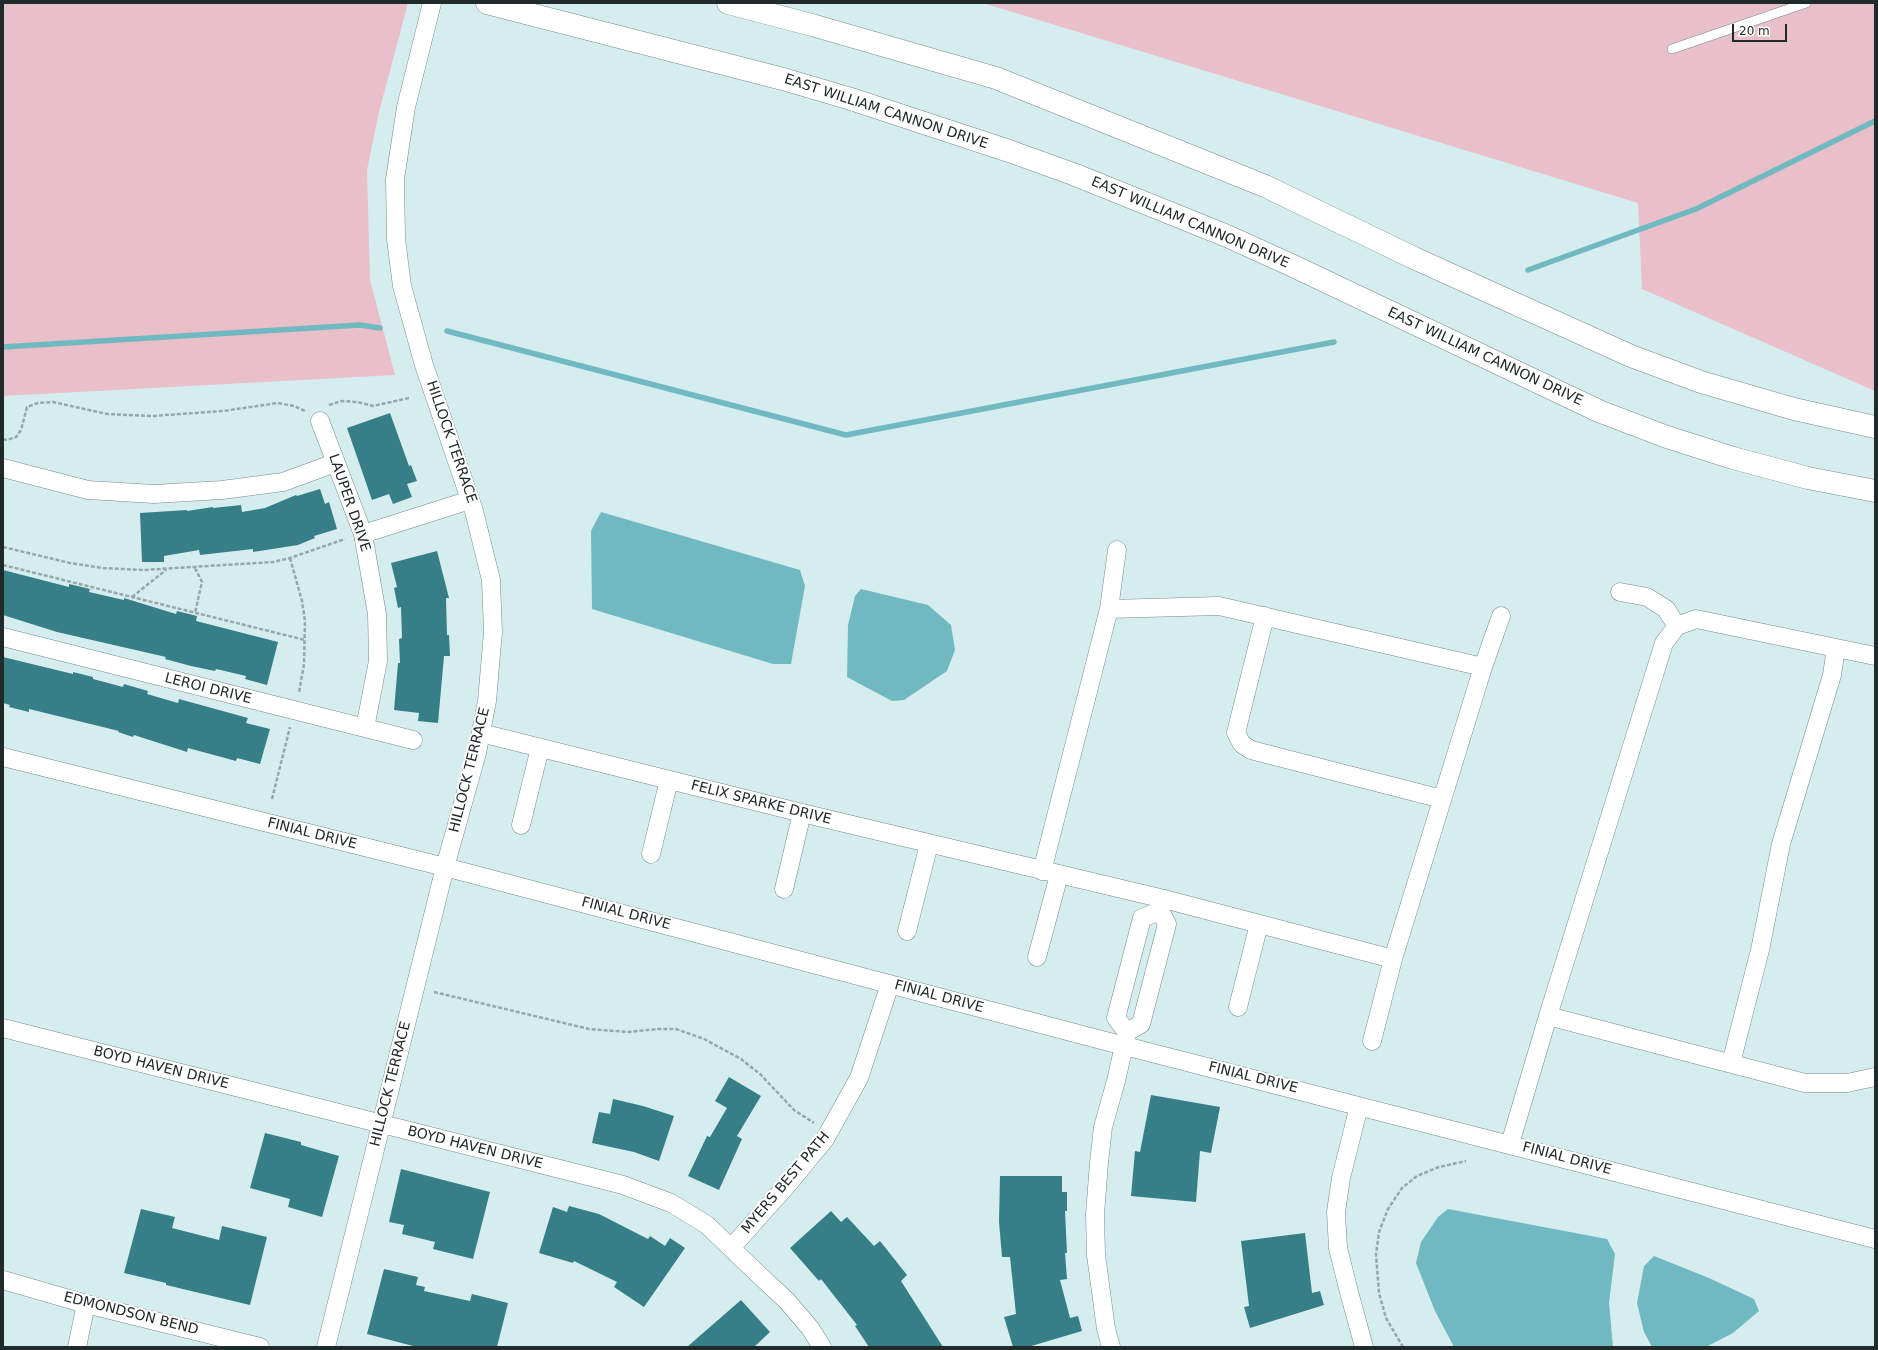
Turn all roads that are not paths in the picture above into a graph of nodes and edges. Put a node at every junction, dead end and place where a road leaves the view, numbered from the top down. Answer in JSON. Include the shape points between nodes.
{"nodes":[{"id":1,"x":432,"y":3,"type":"edge"},
{"id":2,"x":487,"y":3,"type":"edge"},
{"id":3,"x":728,"y":3,"type":"edge"},
{"id":4,"x":1806,"y":3,"type":"edge"},
{"id":5,"x":1672,"y":49,"type":"dead end"},
{"id":6,"x":318,"y":413,"type":"road end"},
{"id":7,"x":1875,"y":427,"type":"edge"},
{"id":8,"x":335,"y":463,"type":"junction"},
{"id":9,"x":3,"y":468,"type":"edge"},
{"id":10,"x":1875,"y":491,"type":"edge"},
{"id":11,"x":470,"y":500,"type":"junction"},
{"id":12,"x":363,"y":534,"type":"junction"},
{"id":13,"x":1117,"y":550,"type":"dead end"},
{"id":14,"x":1620,"y":592,"type":"dead end"},
{"id":15,"x":1109,"y":609,"type":"junction"},
{"id":16,"x":1265,"y":616,"type":"junction"},
{"id":17,"x":1501,"y":616,"type":"dead end"},
{"id":18,"x":1677,"y":626,"type":"junction"},
{"id":19,"x":3,"y":637,"type":"edge"},
{"id":20,"x":1836,"y":648,"type":"junction"},
{"id":21,"x":1875,"y":656,"type":"edge"},
{"id":22,"x":1483,"y":667,"type":"junction"},
{"id":23,"x":364,"y":728,"type":"junction"},
{"id":24,"x":481,"y":733,"type":"junction"},
{"id":25,"x":413,"y":740,"type":"dead end"},
{"id":26,"x":540,"y":748,"type":"junction"},
{"id":27,"x":3,"y":758,"type":"edge"},
{"id":28,"x":669,"y":780,"type":"junction"},
{"id":29,"x":1442,"y":799,"type":"junction"},
{"id":30,"x":802,"y":813,"type":"junction"},
{"id":31,"x":521,"y":825,"type":"dead end"},
{"id":32,"x":929,"y":844,"type":"junction"},
{"id":33,"x":651,"y":854,"type":"dead end"},
{"id":34,"x":445,"y":867,"type":"junction"},
{"id":35,"x":1050,"y":873,"type":"junction"},
{"id":36,"x":784,"y":889,"type":"dead end"},
{"id":37,"x":1162,"y":905,"type":"junction"},
{"id":38,"x":1259,"y":924,"type":"junction"},
{"id":39,"x":907,"y":931,"type":"dead end"},
{"id":40,"x":1037,"y":957,"type":"dead end"},
{"id":41,"x":1393,"y":959,"type":"junction"},
{"id":42,"x":890,"y":984,"type":"junction"},
{"id":43,"x":1238,"y":1007,"type":"dead end"},
{"id":44,"x":1548,"y":1016,"type":"junction"},
{"id":45,"x":3,"y":1028,"type":"edge"},
{"id":46,"x":1126,"y":1039,"type":"junction"},
{"id":47,"x":1372,"y":1041,"type":"dead end"},
{"id":48,"x":1731,"y":1063,"type":"junction"},
{"id":49,"x":1875,"y":1077,"type":"edge"},
{"id":50,"x":1359,"y":1106,"type":"junction"},
{"id":51,"x":380,"y":1124,"type":"junction"},
{"id":52,"x":1510,"y":1144,"type":"junction"},
{"id":53,"x":1875,"y":1239,"type":"edge"},
{"id":54,"x":732,"y":1248,"type":"junction"},
{"id":55,"x":3,"y":1280,"type":"edge"},
{"id":56,"x":86,"y":1304,"type":"junction"},
{"id":57,"x":77,"y":1347,"type":"edge"},
{"id":58,"x":260,"y":1347,"type":"edge"},
{"id":59,"x":326,"y":1347,"type":"edge"},
{"id":60,"x":822,"y":1347,"type":"edge"},
{"id":61,"x":1111,"y":1347,"type":"edge"},
{"id":62,"x":1364,"y":1347,"type":"edge"}],
"edges":[{"from":1,"to":11,"type":"street","name":"HILLOCK TERRACE","via":[[406,107],[395,179],[396,239],[402,286],[424,365]]},
{"from":2,"to":10,"type":"street","name":"EAST WILLIAM CANNON DRIVE","via":[[783,79],[1009,151],[1073,174],[1241,243],[1601,412],[1733,458],[1808,478]]},
{"from":3,"to":7,"type":"street","via":[[996,78],[1265,186],[1414,258],[1631,356],[1701,382],[1794,409]]},
{"from":4,"to":5,"type":"lane"},
{"from":6,"to":8,"type":"street","name":"LAUPER DRIVE"},
{"from":8,"to":9,"type":"street","via":[[283,482],[222,490],[154,494],[88,490]]},
{"from":8,"to":12,"type":"street","name":"LAUPER DRIVE"},
{"from":11,"to":12,"type":"street"},
{"from":11,"to":24,"type":"street","name":"HILLOCK TERRACE","via":[[492,580],[493,632],[487,701]]},
{"from":12,"to":23,"type":"street","name":"LAUPER DRIVE","via":[[377,614],[378,638],[378,661]]},
{"from":13,"to":15,"type":"street"},
{"from":14,"to":18,"type":"street","via":[[1647,597],[1666,609]]},
{"from":15,"to":16,"type":"street","via":[[1219,606]]},
{"from":15,"to":35,"type":"street"},
{"from":16,"to":22,"type":"street"},
{"from":16,"to":29,"type":"street","via":[[1236,733],[1242,744],[1251,750]]},
{"from":17,"to":22,"type":"street"},
{"from":18,"to":20,"type":"street","via":[[1696,618]]},
{"from":18,"to":44,"type":"street","via":[[1664,643]]},
{"from":19,"to":23,"type":"street","name":"LEROI DRIVE"},
{"from":20,"to":21,"type":"street"},
{"from":20,"to":48,"type":"street","via":[[1832,675],[1781,844],[1760,950]]},
{"from":22,"to":29,"type":"street"},
{"from":23,"to":25,"type":"street","name":"LEROI DRIVE"},
{"from":24,"to":26,"type":"street","name":"FELIX SPARKE DRIVE"},
{"from":24,"to":34,"type":"street","name":"HILLOCK TERRACE","via":[[478,753]]},
{"from":26,"to":28,"type":"street","name":"FELIX SPARKE DRIVE"},
{"from":26,"to":31,"type":"street"},
{"from":27,"to":34,"type":"street","name":"FINIAL DRIVE"},
{"from":28,"to":30,"type":"street","name":"FELIX SPARKE DRIVE"},
{"from":28,"to":33,"type":"street"},
{"from":29,"to":41,"type":"street"},
{"from":30,"to":32,"type":"street","name":"FELIX SPARKE DRIVE"},
{"from":30,"to":36,"type":"street"},
{"from":32,"to":35,"type":"street","name":"FELIX SPARKE DRIVE"},
{"from":32,"to":39,"type":"street"},
{"from":34,"to":42,"type":"street","name":"FINIAL DRIVE"},
{"from":34,"to":51,"type":"street","name":"HILLOCK TERRACE"},
{"from":35,"to":37,"type":"street","name":"FELIX SPARKE DRIVE"},
{"from":35,"to":40,"type":"street"},
{"from":37,"to":38,"type":"street","name":"FELIX SPARKE DRIVE"},
{"from":37,"to":46,"type":"street","via":[[1167,924],[1141,1024]]},
{"from":37,"to":46,"type":"street","via":[[1142,918],[1116,1018]]},
{"from":38,"to":41,"type":"street","name":"FELIX SPARKE DRIVE"},
{"from":38,"to":43,"type":"street"},
{"from":41,"to":47,"type":"street"},
{"from":42,"to":46,"type":"street","name":"FINIAL DRIVE"},
{"from":42,"to":54,"type":"street","name":"MYERS BEST PATH","via":[[859,1078],[824,1140]]},
{"from":44,"to":48,"type":"street"},
{"from":44,"to":52,"type":"street"},
{"from":45,"to":51,"type":"street","name":"BOYD HAVEN DRIVE"},
{"from":46,"to":50,"type":"street","name":"FINIAL DRIVE"},
{"from":46,"to":61,"type":"street","via":[[1103,1127],[1095,1214],[1096,1255],[1106,1329]]},
{"from":48,"to":49,"type":"street","via":[[1805,1083],[1847,1083]]},
{"from":50,"to":52,"type":"street","name":"FINIAL DRIVE"},
{"from":50,"to":62,"type":"street","via":[[1341,1178],[1336,1212],[1338,1248]]},
{"from":51,"to":54,"type":"street","name":"BOYD HAVEN DRIVE","via":[[623,1185],[671,1203],[706,1225]]},
{"from":51,"to":59,"type":"street","name":"HILLOCK TERRACE"},
{"from":52,"to":53,"type":"street","name":"FINIAL DRIVE"},
{"from":54,"to":60,"type":"street","name":"BOYD HAVEN DRIVE","via":[[787,1301]]},
{"from":55,"to":56,"type":"street","name":"EDMONDSON BEND"},
{"from":56,"to":57,"type":"street"},
{"from":56,"to":58,"type":"street","name":"EDMONDSON BEND"}]}
